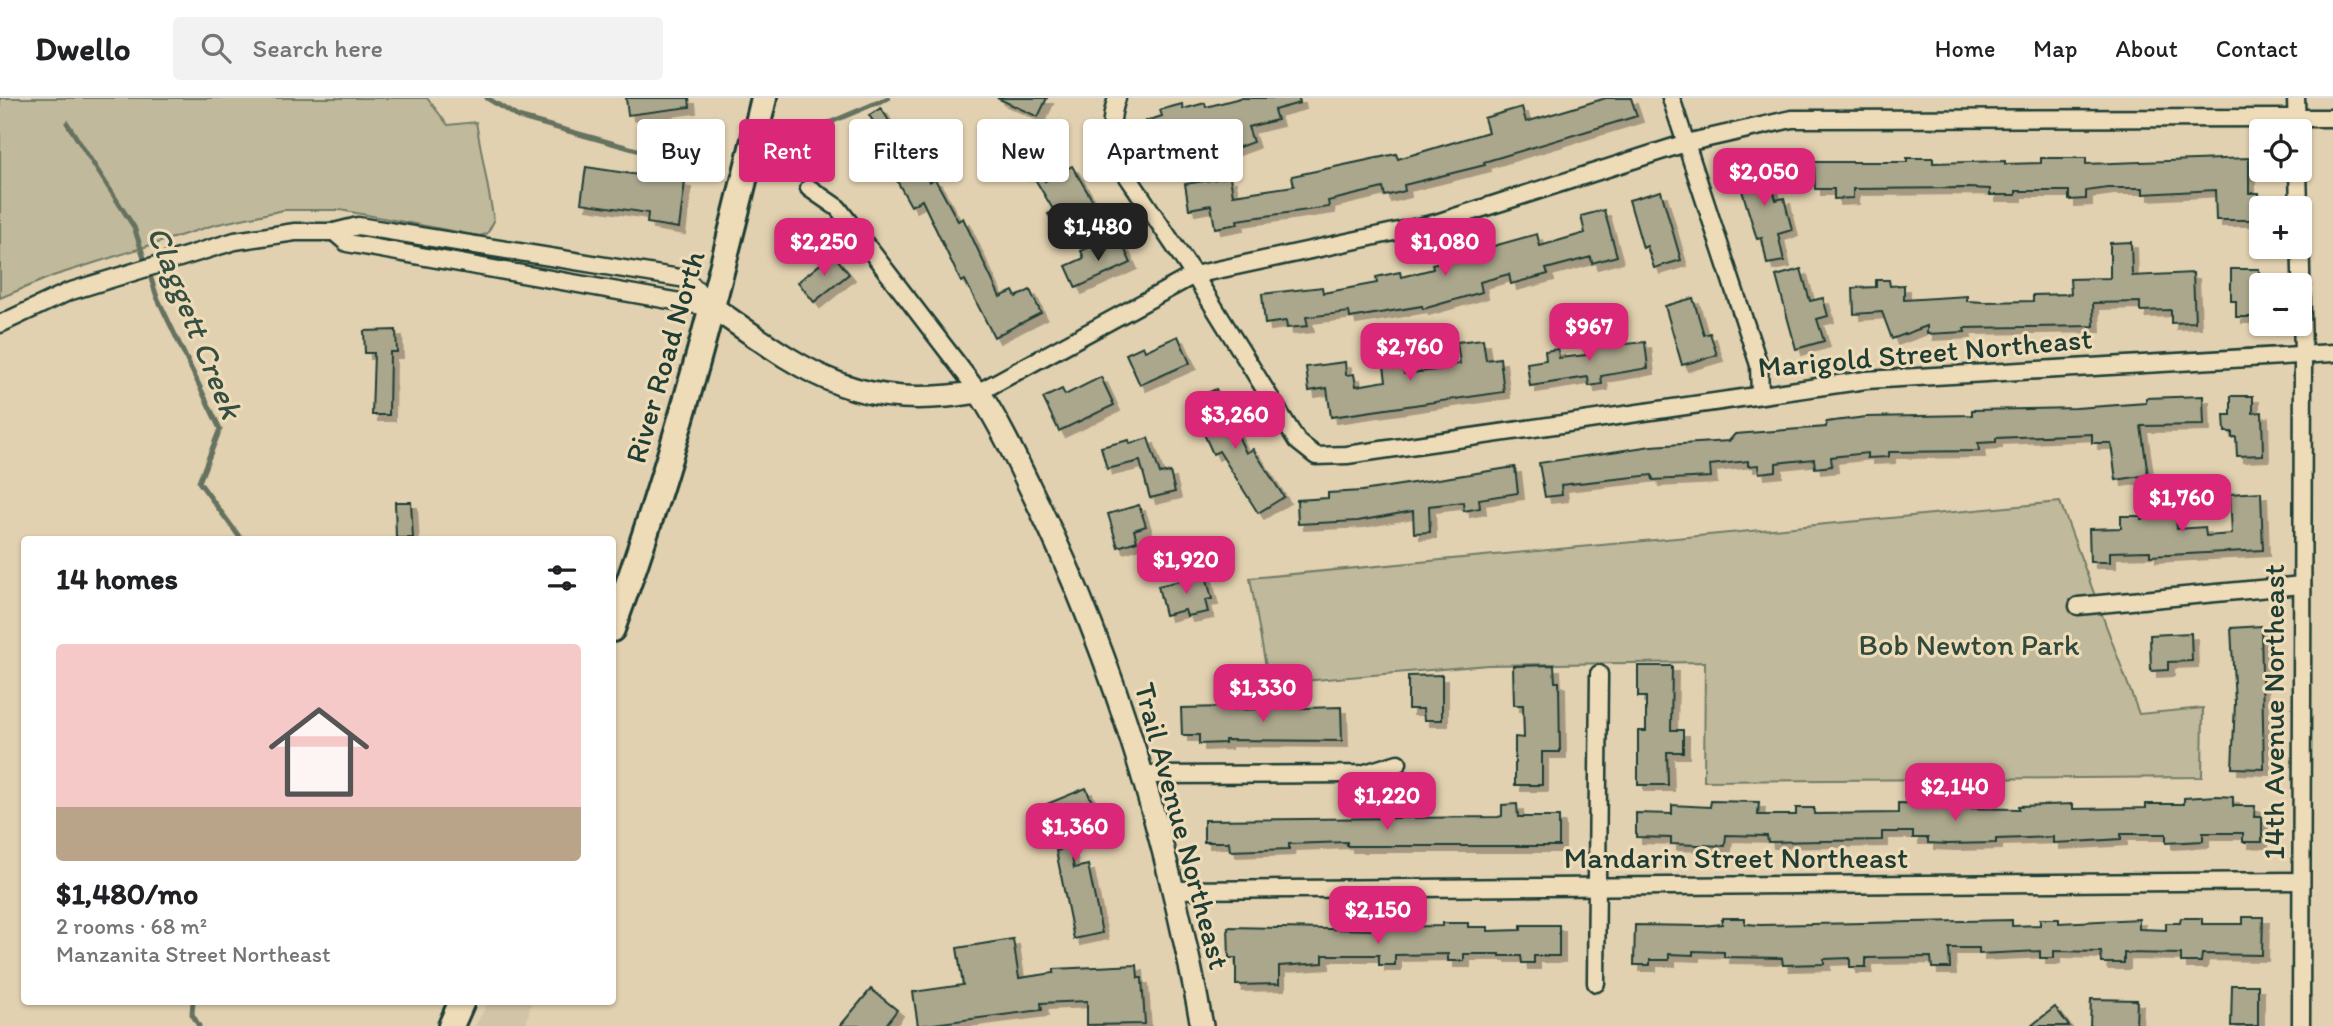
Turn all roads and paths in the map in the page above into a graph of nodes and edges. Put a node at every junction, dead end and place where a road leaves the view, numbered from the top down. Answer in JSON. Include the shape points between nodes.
{"nodes":[{"id":1,"x":764,"y":98,"type":"edge"},
{"id":2,"x":1117,"y":98,"type":"edge"},
{"id":3,"x":1671,"y":98,"type":"edge"},
{"id":4,"x":2296,"y":98,"type":"edge"},
{"id":5,"x":2333,"y":118,"type":"edge"},
{"id":6,"x":2297,"y":119,"type":"edge"},
{"id":7,"x":2312,"y":122,"type":"edge"},
{"id":8,"x":2249,"y":124,"type":"edge"},
{"id":9,"x":1686,"y":143,"type":"junction"},
{"id":10,"x":809,"y":188,"type":"dead end"},
{"id":11,"x":2300,"y":259,"type":"edge"},
{"id":12,"x":1194,"y":275,"type":"junction"},
{"id":13,"x":714,"y":308,"type":"junction"},
{"id":14,"x":0,"y":324,"type":"edge"},
{"id":15,"x":2333,"y":353,"type":"edge"},
{"id":16,"x":2302,"y":355,"type":"junction"},
{"id":17,"x":979,"y":392,"type":"junction"},
{"id":18,"x":1760,"y":394,"type":"junction"},
{"id":19,"x":2302,"y":585,"type":"junction"},
{"id":20,"x":2078,"y":606,"type":"dead end"},
{"id":21,"x":616,"y":617,"type":"edge"},
{"id":22,"x":1599,"y":674,"type":"dead end"},
{"id":23,"x":1398,"y":763,"type":"dead end"},
{"id":24,"x":1144,"y":775,"type":"junction"},
{"id":25,"x":2301,"y":881,"type":"junction"},
{"id":26,"x":1597,"y":887,"type":"junction"},
{"id":27,"x":1171,"y":890,"type":"junction"},
{"id":28,"x":1596,"y":983,"type":"dead end"},
{"id":29,"x":460,"y":1005,"type":"edge"},
{"id":30,"x":451,"y":1026,"type":"edge"},
{"id":31,"x":1202,"y":1026,"type":"edge"},
{"id":32,"x":2301,"y":1026,"type":"edge"}],
"edges":[{"from":1,"to":13,"type":"main road","name":"River Road North"},
{"from":2,"to":12,"type":"street","via":[[1111,119],[1118,162]]},
{"from":3,"to":9,"type":"street"},
{"from":4,"to":6,"type":"street"},
{"from":5,"to":7,"type":"street"},
{"from":8,"to":9,"type":"street","via":[[1792,119]]},
{"from":9,"to":12,"type":"street","via":[[1436,223]]},
{"from":9,"to":18,"type":"street","via":[[1759,365]]},
{"from":10,"to":17,"type":"street","name":"Trail Avenue Northeast","via":[[838,208]]},
{"from":11,"to":16,"type":"street","name":"14th Avenue Northeast"},
{"from":12,"to":17,"type":"street"},
{"from":12,"to":18,"type":"street","name":"Marigold Street Northeast","via":[[1297,441],[1316,456]]},
{"from":13,"to":14,"type":"street","via":[[686,279],[358,226],[234,241],[68,292]]},
{"from":13,"to":17,"type":"street","via":[[803,367],[853,390],[900,398]]},
{"from":13,"to":21,"type":"main road","name":"River Road North"},
{"from":15,"to":16,"type":"street","name":"Marigold Street Northeast"},
{"from":16,"to":18,"type":"street","name":"Marigold Street Northeast","via":[[1899,377]]},
{"from":16,"to":19,"type":"street","name":"14th Avenue Northeast"},
{"from":17,"to":24,"type":"street","name":"Trail Avenue Northeast","via":[[1061,552],[1101,647]]},
{"from":19,"to":20,"type":"street"},
{"from":19,"to":25,"type":"street","name":"14th Avenue Northeast"},
{"from":22,"to":26,"type":"street"},
{"from":23,"to":24,"type":"street","via":[[1362,774]]},
{"from":24,"to":27,"type":"street","name":"Trail Avenue Northeast"},
{"from":25,"to":26,"type":"street","name":"Mandarin Street Northeast"},
{"from":25,"to":32,"type":"street","name":"14th Avenue Northeast"},
{"from":26,"to":27,"type":"street","name":"Mandarin Street Northeast"},
{"from":26,"to":28,"type":"street"},
{"from":27,"to":31,"type":"street","name":"Trail Avenue Northeast"},
{"from":29,"to":30,"type":"main road"}]}
